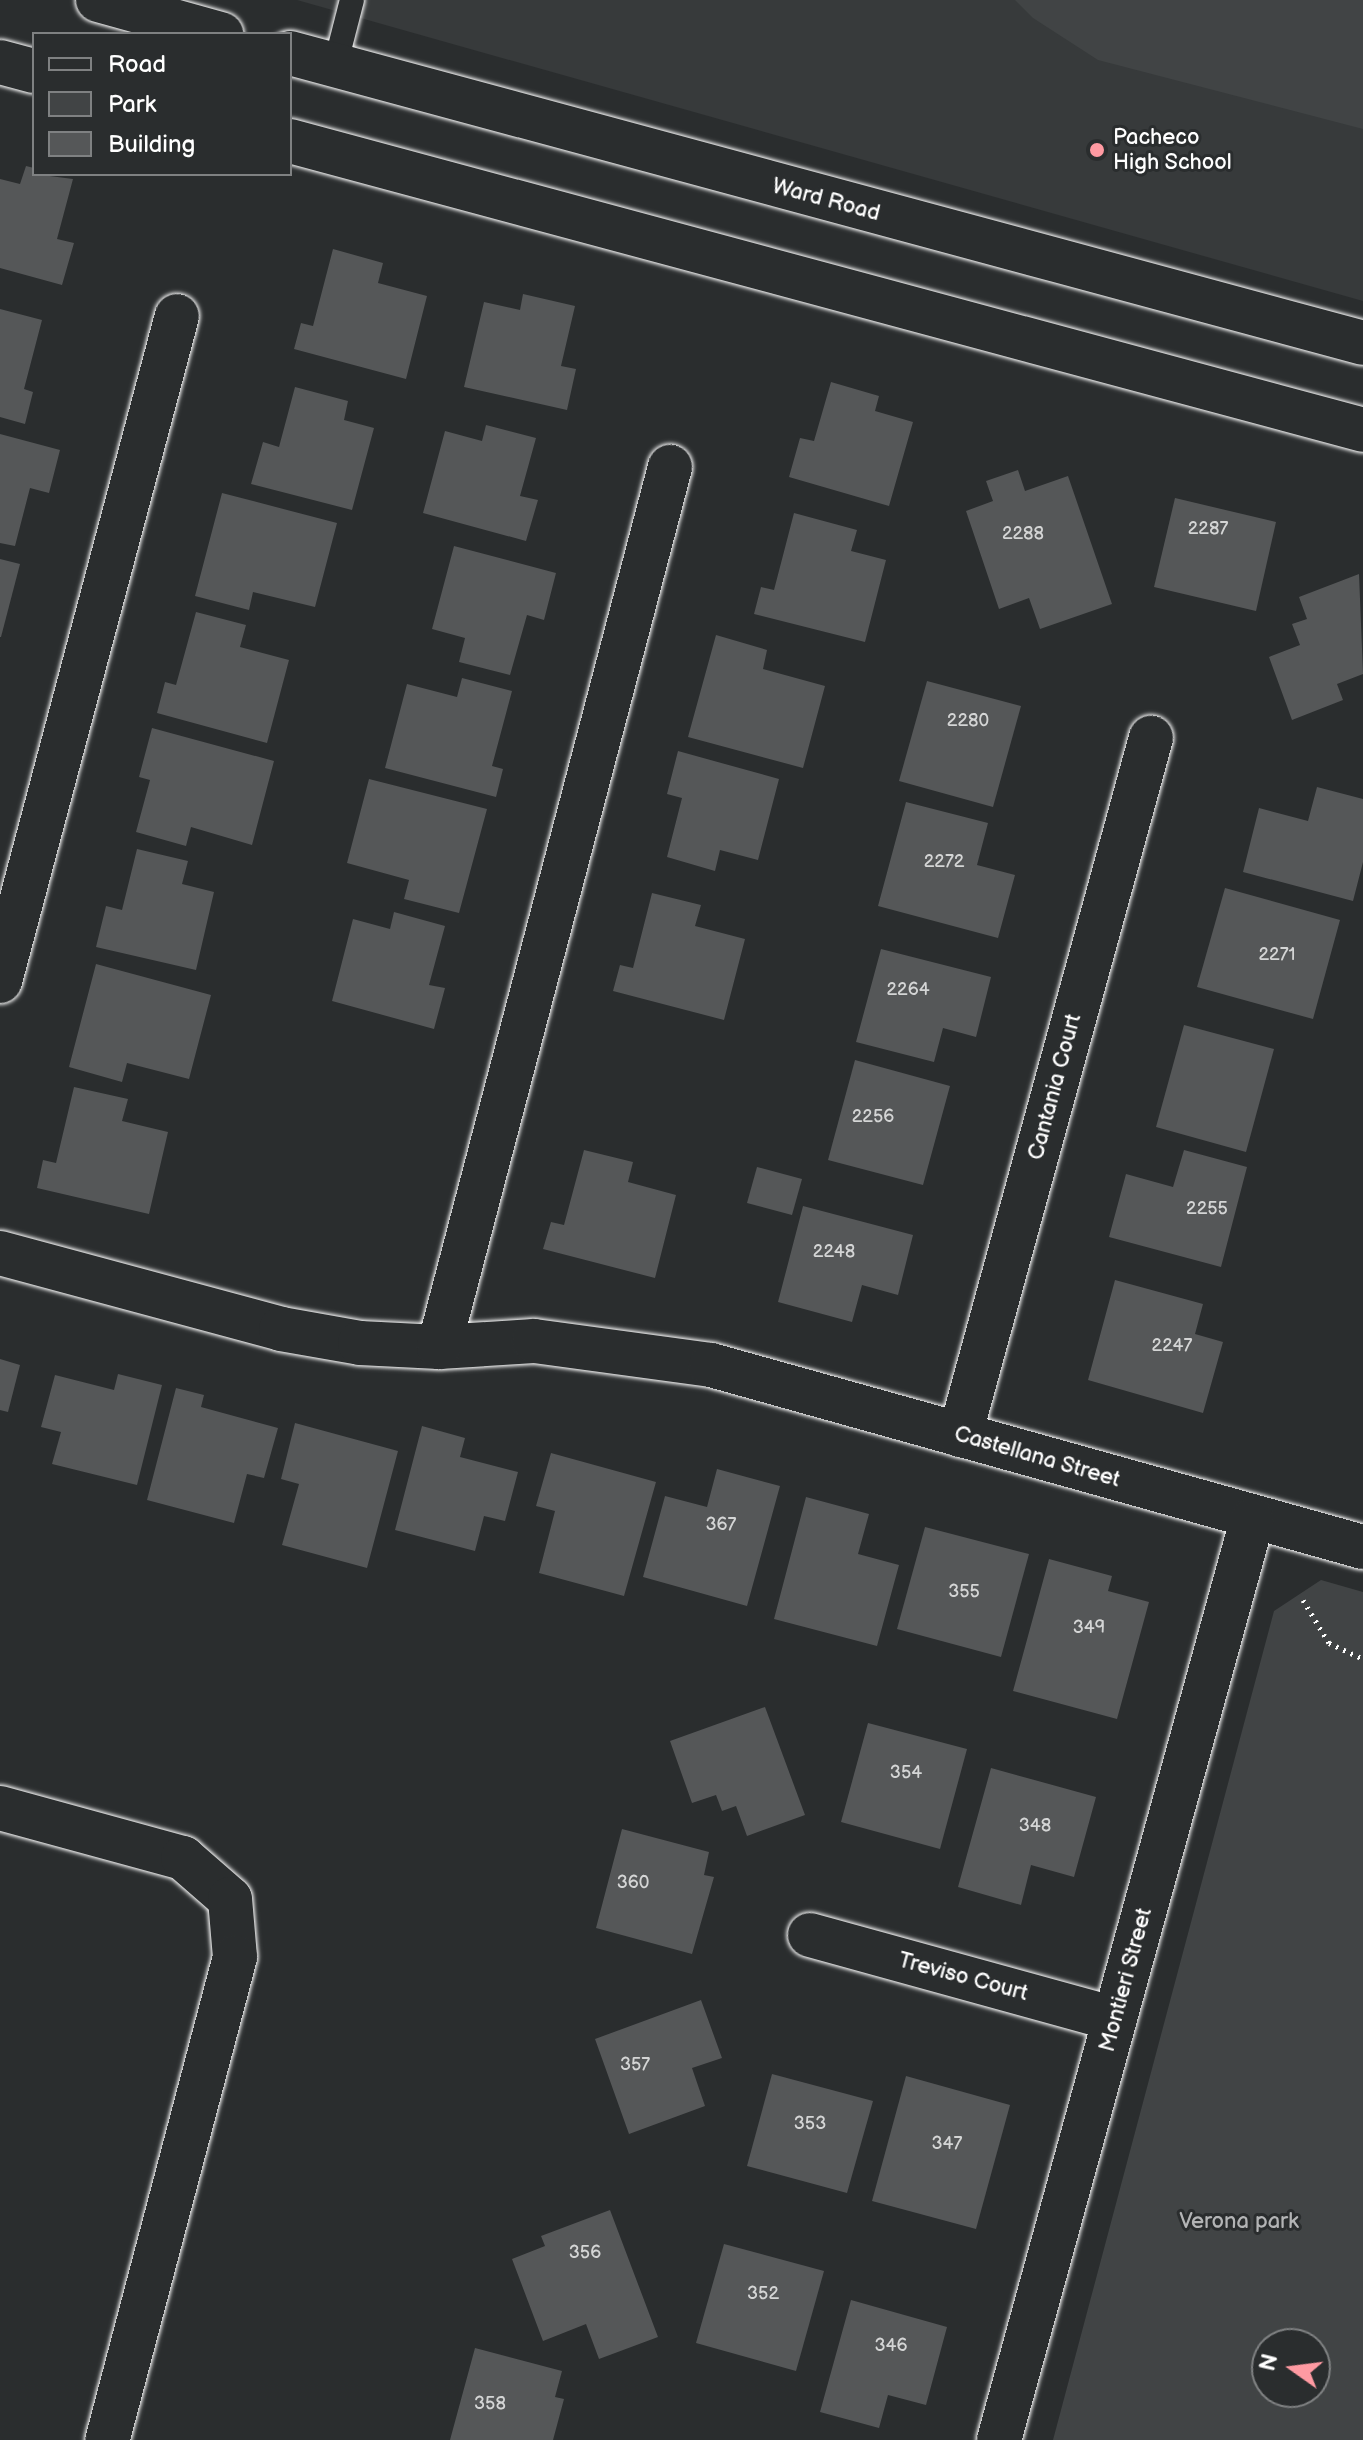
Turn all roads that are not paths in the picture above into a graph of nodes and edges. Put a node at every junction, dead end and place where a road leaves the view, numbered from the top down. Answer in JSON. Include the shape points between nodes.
{"nodes":[{"id":1,"x":98,"y":0,"type":"edge"},
{"id":2,"x":352,"y":0,"type":"edge"},
{"id":3,"x":214,"y":32,"type":"edge"},
{"id":4,"x":292,"y":54,"type":"edge"},
{"id":5,"x":0,"y":62,"type":"edge"},
{"id":6,"x":335,"y":66,"type":"junction"},
{"id":7,"x":32,"y":70,"type":"edge"},
{"id":8,"x":292,"y":142,"type":"edge"},
{"id":9,"x":177,"y":316,"type":"dead end"},
{"id":10,"x":1363,"y":343,"type":"edge"},
{"id":11,"x":1363,"y":430,"type":"edge"},
{"id":12,"x":670,"y":467,"type":"dead end"},
{"id":13,"x":1151,"y":738,"type":"dead end"},
{"id":14,"x":0,"y":981,"type":"edge"},
{"id":15,"x":0,"y":1253,"type":"edge"},
{"id":16,"x":439,"y":1347,"type":"junction"},
{"id":17,"x":960,"y":1435,"type":"junction"},
{"id":18,"x":1252,"y":1520,"type":"junction"},
{"id":19,"x":1363,"y":1547,"type":"edge"},
{"id":20,"x":0,"y":1808,"type":"edge"},
{"id":21,"x":810,"y":1935,"type":"dead end"},
{"id":22,"x":1115,"y":2019,"type":"junction"},
{"id":23,"x":107,"y":2440,"type":"edge"},
{"id":24,"x":999,"y":2440,"type":"edge"}],
"edges":[{"from":1,"to":3,"type":"street"},
{"from":2,"to":6,"type":"lane"},
{"from":4,"to":6,"type":"street","name":"Ward Road"},
{"from":5,"to":7,"type":"street"},
{"from":6,"to":10,"type":"street","name":"Ward Road"},
{"from":8,"to":11,"type":"street"},
{"from":9,"to":14,"type":"street"},
{"from":12,"to":16,"type":"street"},
{"from":13,"to":17,"type":"street","name":"Cantania Court"},
{"from":15,"to":16,"type":"street","name":"Castellana Street","via":[[281,1329],[360,1343]]},
{"from":16,"to":17,"type":"street","name":"Castellana Street","via":[[534,1341],[711,1365]]},
{"from":17,"to":18,"type":"street","name":"Castellana Street"},
{"from":18,"to":19,"type":"street","name":"Castellana Street"},
{"from":18,"to":22,"type":"street","name":"Montieri Street"},
{"from":20,"to":23,"type":"street","via":[[183,1858],[230,1899],[235,1957]]},
{"from":21,"to":22,"type":"street","name":"Treviso Court"},
{"from":22,"to":24,"type":"street","name":"Montieri Street"}]}
